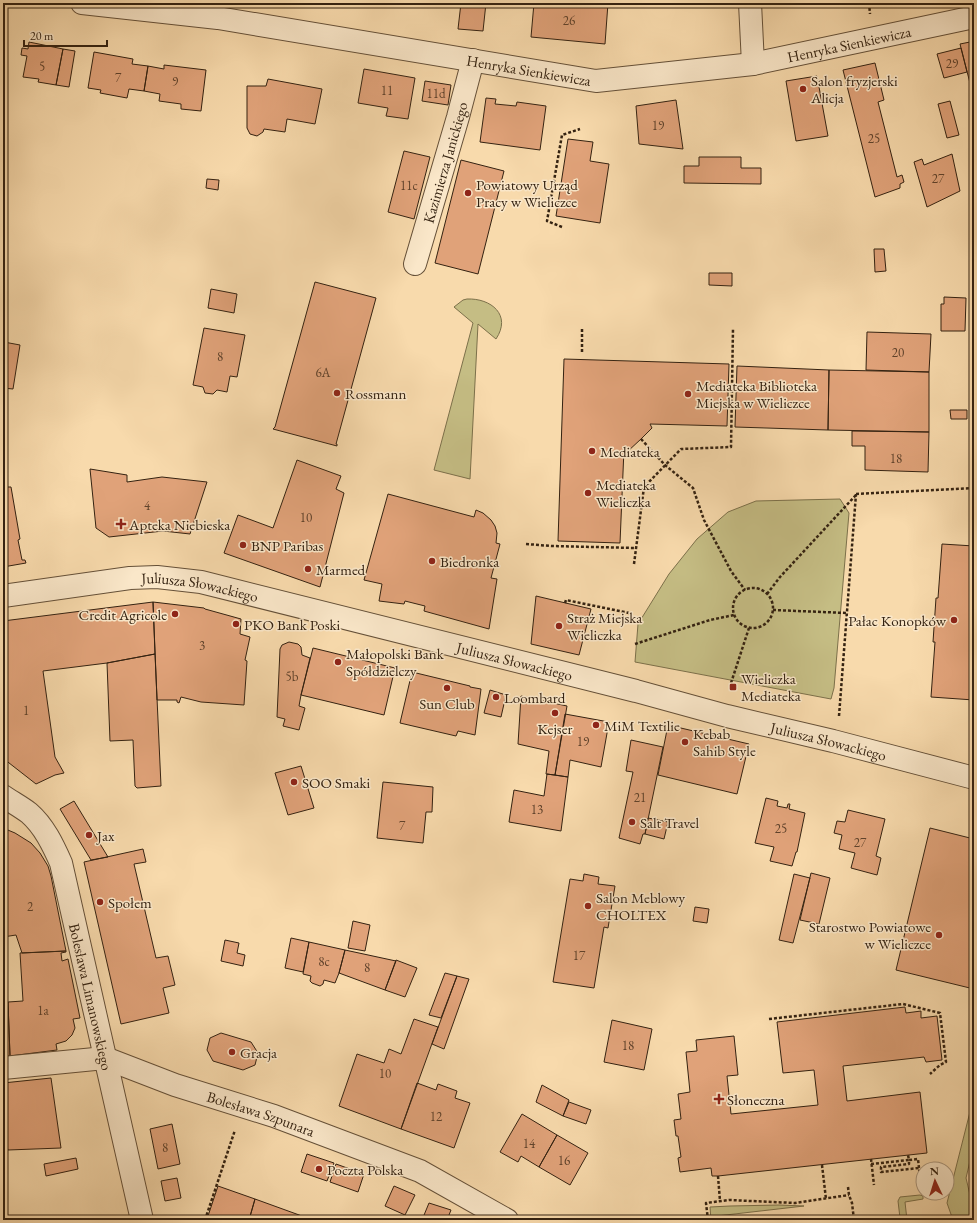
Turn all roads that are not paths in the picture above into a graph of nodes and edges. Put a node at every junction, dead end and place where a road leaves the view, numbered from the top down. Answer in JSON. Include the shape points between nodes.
{"nodes":[{"id":1,"x":82,"y":3,"type":"edge"},
{"id":2,"x":750,"y":3,"type":"edge"},
{"id":3,"x":974,"y":17,"type":"edge"},
{"id":4,"x":473,"y":60,"type":"junction"},
{"id":5,"x":753,"y":64,"type":"junction"},
{"id":6,"x":415,"y":264,"type":"dead end"},
{"id":7,"x":3,"y":596,"type":"edge"},
{"id":8,"x":974,"y":778,"type":"edge"},
{"id":9,"x":3,"y":796,"type":"edge"},
{"id":10,"x":105,"y":1058,"type":"junction"},
{"id":11,"x":3,"y":1068,"type":"edge"},
{"id":12,"x":142,"y":1220,"type":"edge"},
{"id":13,"x":507,"y":1220,"type":"edge"}],
"edges":[{"from":1,"to":4,"type":"street","name":"Henryka Sienkiewicza","via":[[218,18]]},
{"from":2,"to":5,"type":"street"},
{"from":3,"to":5,"type":"street","name":"Henryka Sienkiewicza"},
{"from":4,"to":5,"type":"street","name":"Henryka Sienkiewicza","via":[[596,81]]},
{"from":4,"to":6,"type":"street","name":"Kazimierza Janickiego"},
{"from":7,"to":8,"type":"street","name":"Juliusza Słowackiego","via":[[130,578],[201,582]]},
{"from":9,"to":10,"type":"street","name":"Bolesława Limanowskiego","via":[[30,814],[41,826],[53,843],[61,862]]},
{"from":10,"to":11,"type":"street","name":"Bolesława Szpunara"},
{"from":10,"to":12,"type":"street","name":"Bolesława Limanowskiego"},
{"from":10,"to":13,"type":"street","name":"Bolesława Szpunara","via":[[175,1085],[274,1116],[420,1171]]}]}
